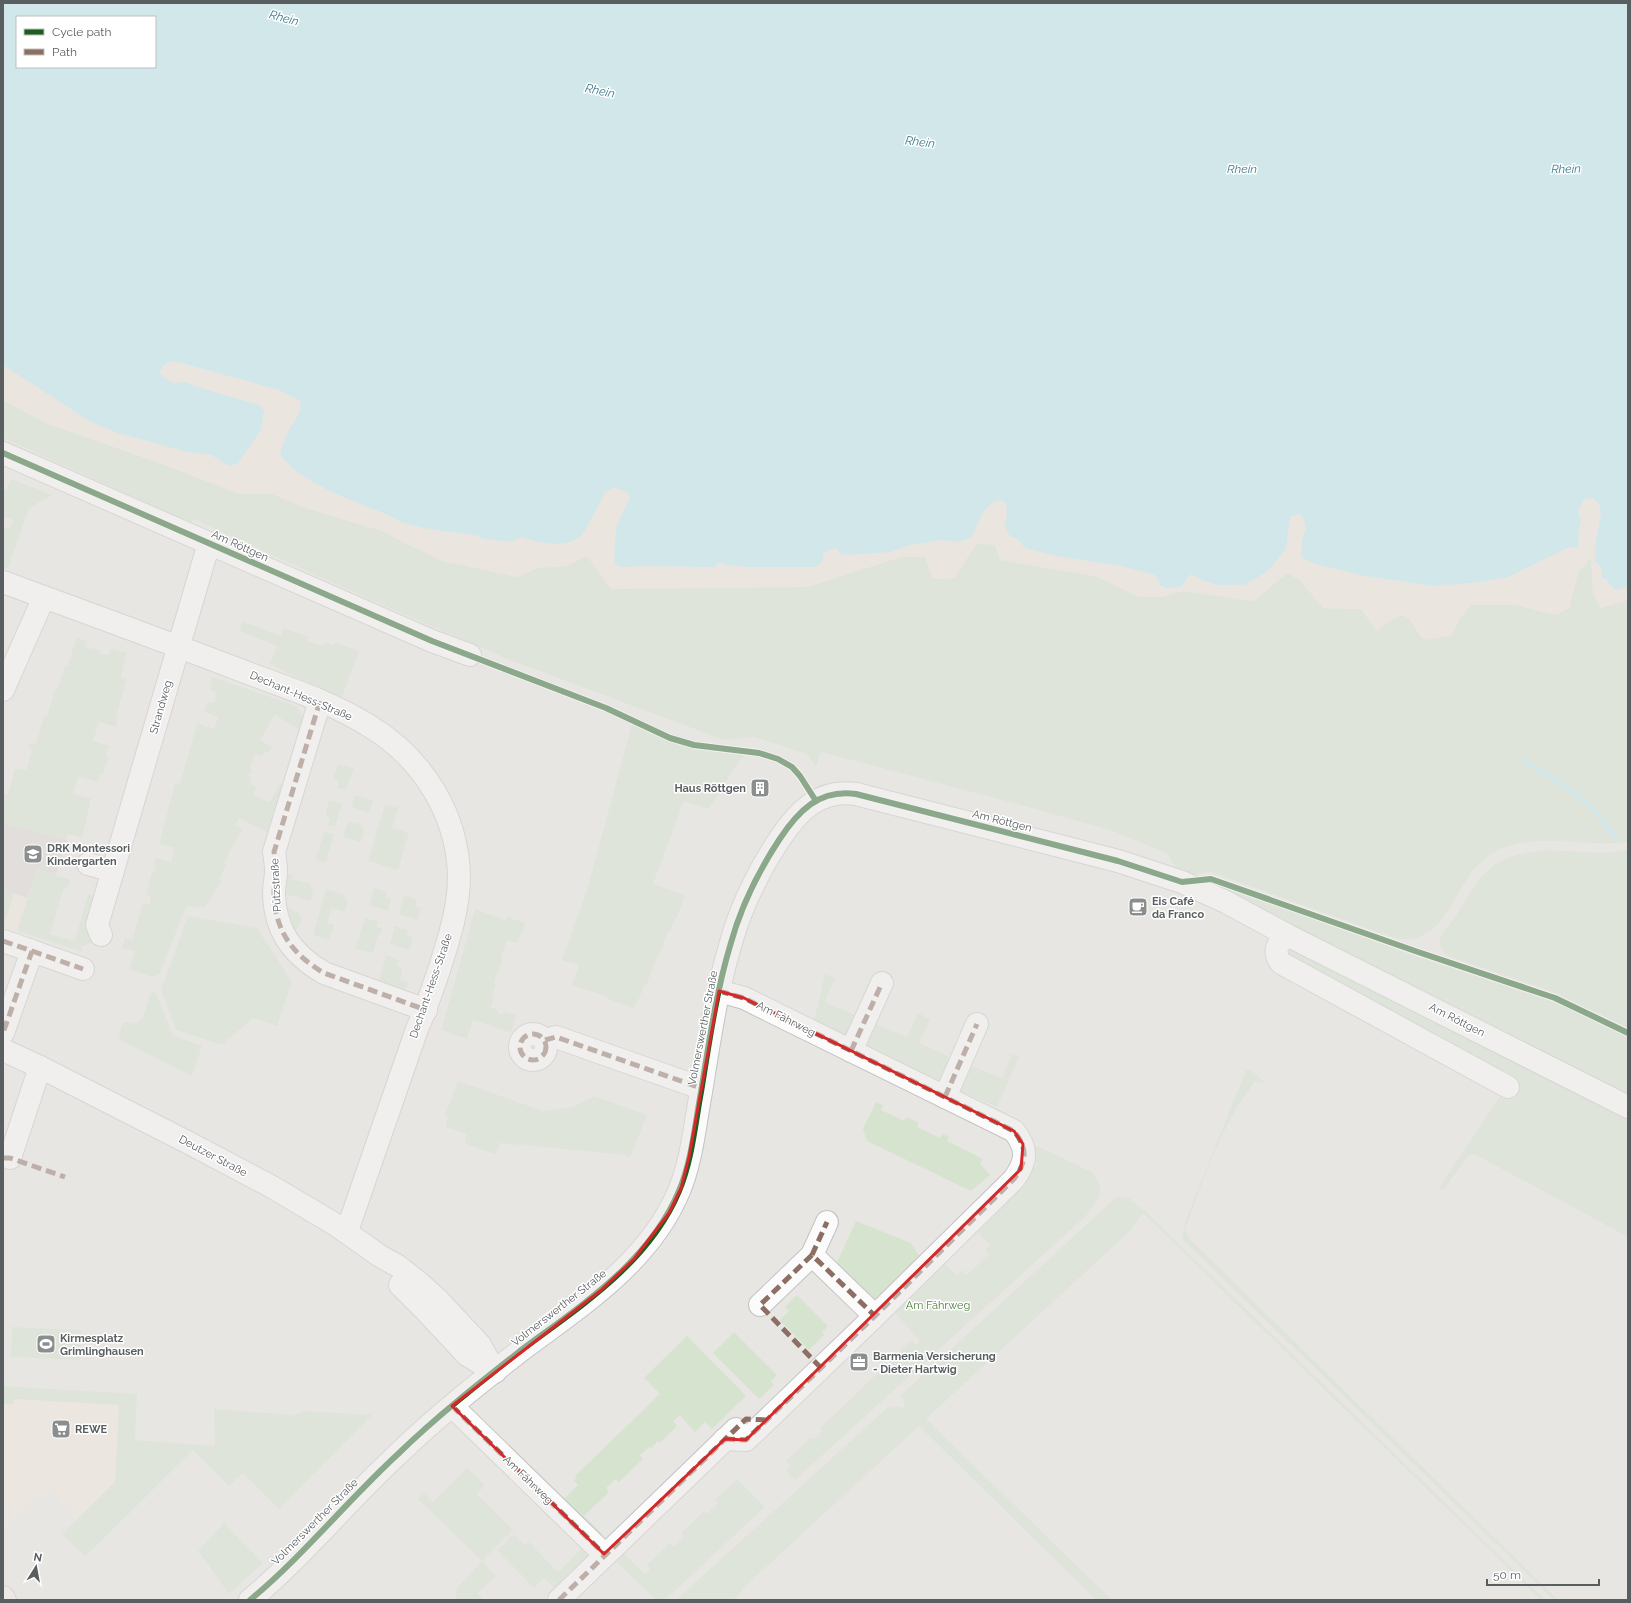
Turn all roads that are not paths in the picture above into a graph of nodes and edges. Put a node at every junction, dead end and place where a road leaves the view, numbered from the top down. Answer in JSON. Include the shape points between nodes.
{"nodes":[{"id":1,"x":3,"y":452,"type":"edge"},
{"id":2,"x":209,"y":543,"type":"junction"},
{"id":3,"x":3,"y":582,"type":"edge"},
{"id":4,"x":44,"y":597,"type":"junction"},
{"id":5,"x":179,"y":647,"type":"junction"},
{"id":6,"x":470,"y":655,"type":"dead end"},
{"id":7,"x":3,"y":690,"type":"edge"},
{"id":8,"x":320,"y":701,"type":"junction"},
{"id":9,"x":816,"y":801,"type":"joint"},
{"id":10,"x":88,"y":864,"type":"dead end"},
{"id":11,"x":113,"y":871,"type":"junction"},
{"id":12,"x":1285,"y":934,"type":"junction"},
{"id":13,"x":101,"y":935,"type":"dead end"},
{"id":14,"x":3,"y":941,"type":"edge"},
{"id":15,"x":32,"y":951,"type":"junction"},
{"id":16,"x":83,"y":969,"type":"dead end"},
{"id":17,"x":882,"y":984,"type":"dead end"},
{"id":18,"x":719,"y":991,"type":"junction"},
{"id":19,"x":426,"y":1010,"type":"junction"},
{"id":20,"x":977,"y":1024,"type":"dead end"},
{"id":21,"x":3,"y":1033,"type":"edge"},
{"id":22,"x":544,"y":1040,"type":"dead end"},
{"id":23,"x":3,"y":1050,"type":"edge"},
{"id":24,"x":851,"y":1051,"type":"junction"},
{"id":25,"x":40,"y":1067,"type":"junction"},
{"id":26,"x":1508,"y":1087,"type":"dead end"},
{"id":27,"x":701,"y":1088,"type":"junction"},
{"id":28,"x":945,"y":1097,"type":"junction"},
{"id":29,"x":1628,"y":1107,"type":"edge"},
{"id":30,"x":10,"y":1158,"type":"dead end"},
{"id":31,"x":827,"y":1222,"type":"dead end"},
{"id":32,"x":347,"y":1231,"type":"junction"},
{"id":33,"x":812,"y":1255,"type":"junction"},
{"id":34,"x":760,"y":1305,"type":"dead end"},
{"id":35,"x":874,"y":1316,"type":"junction"},
{"id":36,"x":495,"y":1372,"type":"junction"},
{"id":37,"x":452,"y":1406,"type":"junction"},
{"id":38,"x":604,"y":1554,"type":"junction"},
{"id":39,"x":3,"y":1597,"type":"edge"},
{"id":40,"x":5,"y":1600,"type":"edge"},
{"id":41,"x":250,"y":1600,"type":"edge"},
{"id":42,"x":558,"y":1600,"type":"edge"}],
"edges":[{"from":1,"to":2,"type":"street","name":"Am Röttgen"},
{"from":2,"to":5,"type":"street","name":"Strandweg"},
{"from":2,"to":6,"type":"street","name":"Am Röttgen","via":[[432,641]]},
{"from":3,"to":4,"type":"street","name":"Dechant-Hess-Straße"},
{"from":4,"to":5,"type":"street","name":"Dechant-Hess-Straße"},
{"from":4,"to":7,"type":"street"},
{"from":5,"to":8,"type":"street","name":"Dechant-Hess-Straße"},
{"from":5,"to":11,"type":"street","name":"Strandweg"},
{"from":8,"to":19,"type":"street","name":"Dechant-Hess-Straße","via":[[371,726],[407,755],[434,788],[451,827],[458,862],[458,894],[454,919]]},
{"from":8,"to":19,"type":"street","name":"Pützstraße","via":[[274,852],[274,892],[280,927],[297,953],[324,973]]},
{"from":9,"to":12,"type":"street","name":"Am Röttgen","via":[[835,793],[856,794],[1118,861],[1182,882]]},
{"from":9,"to":18,"type":"street","name":"Volmerswerther Straße","via":[[805,808],[788,827],[758,877],[730,943]]},
{"from":10,"to":11,"type":"street"},
{"from":11,"to":13,"type":"street","name":"Strandweg","via":[[97,925]]},
{"from":12,"to":26,"type":"street","via":[[1276,949],[1276,957],[1281,963]]},
{"from":12,"to":29,"type":"street","name":"Am Röttgen"},
{"from":14,"to":15,"type":"street"},
{"from":15,"to":16,"type":"street"},
{"from":15,"to":21,"type":"street"},
{"from":17,"to":24,"type":"street"},
{"from":18,"to":24,"type":"street","name":"Am Fährweg","via":[[744,998]]},
{"from":18,"to":27,"type":"street","name":"Volmerswerther Straße"},
{"from":19,"to":32,"type":"street","name":"Dechant-Hess-Straße","via":[[417,1029]]},
{"from":20,"to":28,"type":"street"},
{"from":22,"to":27,"type":"street","name":"Volmerswerther Straße","via":[[556,1037]]},
{"from":23,"to":25,"type":"street","name":"Deutzer Straße"},
{"from":24,"to":28,"type":"street","name":"Am Fährweg"},
{"from":25,"to":30,"type":"street"},
{"from":25,"to":32,"type":"street","name":"Deutzer Straße","via":[[274,1188]]},
{"from":27,"to":36,"type":"street","name":"Volmerswerther Straße","via":[[681,1188],[655,1234],[634,1259],[600,1291]]},
{"from":28,"to":35,"type":"street","name":"Am Fährweg","via":[[1014,1131],[1023,1144],[1023,1163],[1014,1179]]},
{"from":31,"to":33,"type":"street"},
{"from":32,"to":36,"type":"street","name":"Deutzer Straße","via":[[380,1256],[390,1276],[428,1312],[467,1355]]},
{"from":33,"to":34,"type":"street"},
{"from":33,"to":35,"type":"street"},
{"from":35,"to":38,"type":"street","name":"Am Fährweg","via":[[767,1420],[746,1418]]},
{"from":36,"to":37,"type":"street","name":"Volmerswerther Straße"},
{"from":37,"to":38,"type":"street","name":"Am Fährweg"},
{"from":37,"to":41,"type":"street","name":"Volmerswerther Straße","via":[[396,1455]]},
{"from":38,"to":42,"type":"street","name":"Am Fährweg"},
{"from":39,"to":40,"type":"main road"}]}
